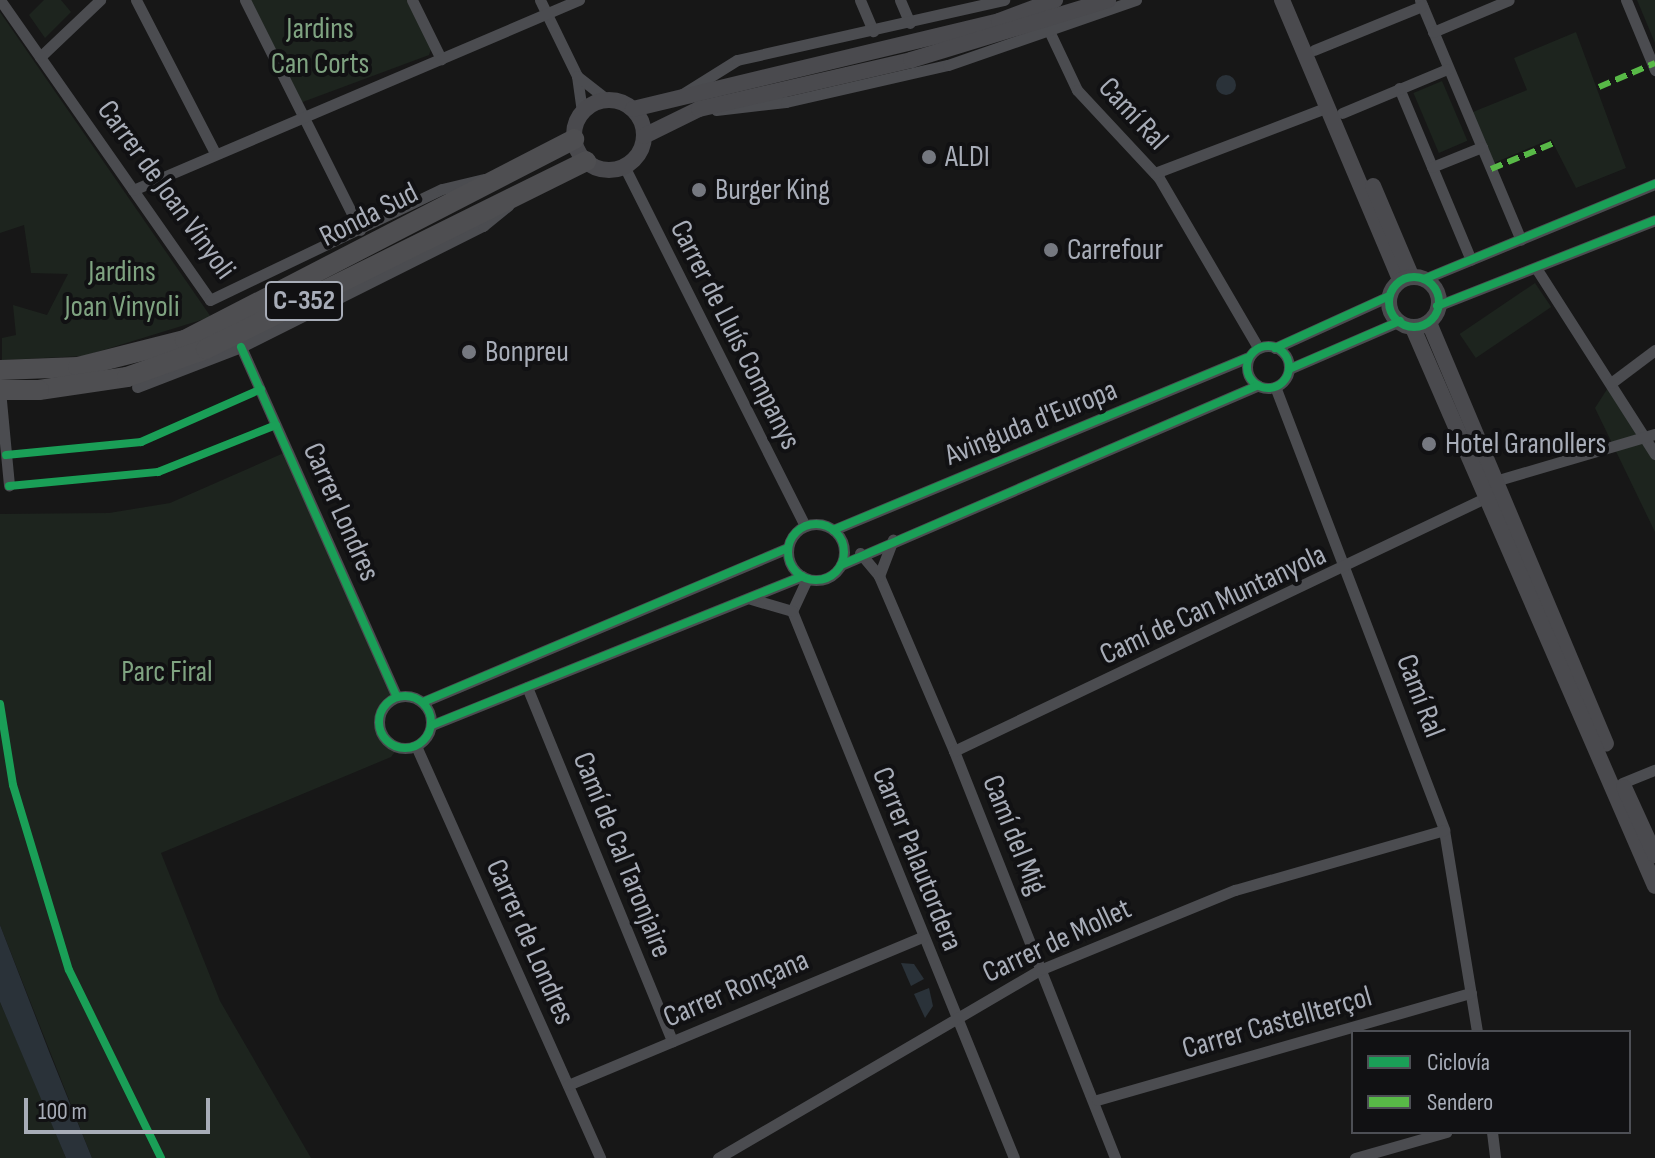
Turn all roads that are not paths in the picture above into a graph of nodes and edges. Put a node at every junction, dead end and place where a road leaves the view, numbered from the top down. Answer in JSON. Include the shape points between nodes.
{"nodes":[{"id":1,"x":0,"y":0,"type":"edge"},
{"id":2,"x":100,"y":0,"type":"edge"},
{"id":3,"x":136,"y":0,"type":"edge"},
{"id":4,"x":245,"y":0,"type":"edge"},
{"id":5,"x":412,"y":0,"type":"edge"},
{"id":6,"x":540,"y":0,"type":"edge"},
{"id":7,"x":579,"y":0,"type":"edge"},
{"id":8,"x":860,"y":0,"type":"edge"},
{"id":9,"x":900,"y":0,"type":"edge"},
{"id":10,"x":1004,"y":0,"type":"edge"},
{"id":11,"x":1055,"y":0,"type":"edge"},
{"id":12,"x":1108,"y":0,"type":"edge"},
{"id":13,"x":1136,"y":0,"type":"edge"},
{"id":14,"x":1282,"y":0,"type":"edge"},
{"id":15,"x":1293,"y":0,"type":"edge"},
{"id":16,"x":1509,"y":0,"type":"edge"},
{"id":17,"x":1626,"y":0,"type":"edge"},
{"id":18,"x":1421,"y":3,"type":"edge"},
{"id":19,"x":547,"y":13,"type":"junction"},
{"id":20,"x":910,"y":23,"type":"junction"},
{"id":21,"x":873,"y":31,"type":"junction"},
{"id":22,"x":1433,"y":32,"type":"junction"},
{"id":23,"x":1051,"y":35,"type":"junction"},
{"id":24,"x":1314,"y":50,"type":"junction"},
{"id":25,"x":40,"y":57,"type":"junction"},
{"id":26,"x":441,"y":59,"type":"junction"},
{"id":27,"x":1447,"y":69,"type":"junction"},
{"id":28,"x":1655,"y":70,"type":"edge"},
{"id":29,"x":577,"y":76,"type":"junction"},
{"id":30,"x":1399,"y":88,"type":"junction"},
{"id":31,"x":608,"y":100,"type":"junction"},
{"id":32,"x":675,"y":100,"type":"junction"},
{"id":33,"x":633,"y":109,"type":"junction"},
{"id":34,"x":699,"y":109,"type":"junction"},
{"id":35,"x":1335,"y":110,"type":"junction"},
{"id":36,"x":582,"y":113,"type":"junction"},
{"id":37,"x":303,"y":116,"type":"junction"},
{"id":38,"x":644,"y":136,"type":"junction"},
{"id":39,"x":574,"y":139,"type":"junction"},
{"id":40,"x":1482,"y":147,"type":"junction"},
{"id":41,"x":215,"y":153,"type":"junction"},
{"id":42,"x":586,"y":161,"type":"junction"},
{"id":43,"x":624,"y":166,"type":"junction"},
{"id":44,"x":1432,"y":167,"type":"junction"},
{"id":45,"x":1155,"y":173,"type":"junction"},
{"id":46,"x":518,"y":183,"type":"junction"},
{"id":47,"x":1655,"y":184,"type":"edge"},
{"id":48,"x":133,"y":190,"type":"junction"},
{"id":49,"x":1655,"y":220,"type":"edge"},
{"id":50,"x":360,"y":230,"type":"junction"},
{"id":51,"x":1521,"y":240,"type":"junction"},
{"id":52,"x":1471,"y":260,"type":"junction"},
{"id":53,"x":1536,"y":268,"type":"junction"},
{"id":54,"x":1411,"y":276,"type":"junction"},
{"id":55,"x":1389,"y":296,"type":"junction"},
{"id":56,"x":1437,"y":306,"type":"junction"},
{"id":57,"x":1414,"y":325,"type":"junction"},
{"id":58,"x":1257,"y":346,"type":"junction"},
{"id":59,"x":241,"y":347,"type":"junction"},
{"id":60,"x":1275,"y":348,"type":"junction"},
{"id":61,"x":1655,"y":350,"type":"edge"},
{"id":62,"x":1247,"y":358,"type":"junction"},
{"id":63,"x":1289,"y":369,"type":"junction"},
{"id":64,"x":0,"y":370,"type":"edge"},
{"id":65,"x":39,"y":380,"type":"junction"},
{"id":66,"x":1611,"y":383,"type":"junction"},
{"id":67,"x":1258,"y":385,"type":"junction"},
{"id":68,"x":137,"y":387,"type":"joint"},
{"id":69,"x":62,"y":389,"type":"junction"},
{"id":70,"x":1276,"y":389,"type":"junction"},
{"id":71,"x":0,"y":390,"type":"edge"},
{"id":72,"x":1651,"y":436,"type":"edge"},
{"id":73,"x":1655,"y":454,"type":"edge"},
{"id":74,"x":9,"y":486,"type":"dead end"},
{"id":75,"x":1492,"y":488,"type":"junction"},
{"id":76,"x":805,"y":526,"type":"junction"},
{"id":77,"x":833,"y":530,"type":"junction"},
{"id":78,"x":895,"y":539,"type":"junction"},
{"id":79,"x":788,"y":548,"type":"junction"},
{"id":80,"x":860,"y":553,"type":"junction"},
{"id":81,"x":841,"y":565,"type":"junction"},
{"id":82,"x":1346,"y":570,"type":"junction"},
{"id":83,"x":879,"y":576,"type":"junction"},
{"id":84,"x":805,"y":578,"type":"junction"},
{"id":85,"x":746,"y":599,"type":"junction"},
{"id":86,"x":792,"y":611,"type":"junction"},
{"id":87,"x":527,"y":687,"type":"junction"},
{"id":88,"x":397,"y":697,"type":"junction"},
{"id":89,"x":423,"y":702,"type":"junction"},
{"id":90,"x":432,"y":725,"type":"junction"},
{"id":91,"x":416,"y":746,"type":"junction"},
{"id":92,"x":954,"y":751,"type":"junction"},
{"id":93,"x":1655,"y":770,"type":"edge"},
{"id":94,"x":1622,"y":783,"type":"junction"},
{"id":95,"x":1444,"y":830,"type":"junction"},
{"id":96,"x":1655,"y":855,"type":"edge"},
{"id":97,"x":1655,"y":886,"type":"edge"},
{"id":98,"x":922,"y":937,"type":"junction"},
{"id":99,"x":1042,"y":969,"type":"junction"},
{"id":100,"x":1471,"y":993,"type":"junction"},
{"id":101,"x":955,"y":1017,"type":"junction"},
{"id":102,"x":1477,"y":1030,"type":"edge"},
{"id":103,"x":672,"y":1041,"type":"junction"},
{"id":104,"x":568,"y":1085,"type":"junction"},
{"id":105,"x":1097,"y":1100,"type":"junction"},
{"id":106,"x":1439,"y":1134,"type":"edge"},
{"id":107,"x":1492,"y":1134,"type":"edge"},
{"id":108,"x":600,"y":1158,"type":"edge"},
{"id":109,"x":718,"y":1158,"type":"edge"},
{"id":110,"x":1014,"y":1158,"type":"edge"},
{"id":111,"x":1115,"y":1158,"type":"edge"},
{"id":112,"x":1355,"y":1158,"type":"edge"},
{"id":113,"x":1495,"y":1158,"type":"edge"}],
"edges":[{"from":1,"to":25,"type":"street","name":"Carrer de Joan Vinyoli"},
{"from":2,"to":25,"type":"street"},
{"from":3,"to":41,"type":"street"},
{"from":4,"to":37,"type":"street"},
{"from":5,"to":26,"type":"street"},
{"from":6,"to":19,"type":"street"},
{"from":7,"to":19,"type":"street"},
{"from":8,"to":21,"type":"street"},
{"from":9,"to":20,"type":"street"},
{"from":10,"to":20,"type":"street"},
{"from":11,"to":32,"type":"main road"},
{"from":12,"to":34,"type":"main road","via":[[926,56]]},
{"from":13,"to":23,"type":"street"},
{"from":14,"to":35,"type":"main road"},
{"from":15,"to":24,"type":"main road"},
{"from":16,"to":22,"type":"street"},
{"from":17,"to":28,"type":"street"},
{"from":18,"to":22,"type":"street"},
{"from":18,"to":24,"type":"street"},
{"from":19,"to":26,"type":"street"},
{"from":19,"to":29,"type":"street"},
{"from":20,"to":21,"type":"street"},
{"from":21,"to":32,"type":"street","via":[[737,60]]},
{"from":22,"to":27,"type":"street"},
{"from":23,"to":34,"type":"street","via":[[786,102]]},
{"from":23,"to":45,"type":"street","name":"Camí Ral","via":[[1077,90]]},
{"from":24,"to":35,"type":"main road"},
{"from":25,"to":48,"type":"street","name":"Carrer de Joan Vinyoli"},
{"from":26,"to":37,"type":"street"},
{"from":27,"to":30,"type":"street"},
{"from":27,"to":40,"type":"street"},
{"from":29,"to":31,"type":"street"},
{"from":29,"to":36,"type":"street"},
{"from":30,"to":35,"type":"street"},
{"from":30,"to":44,"type":"street"},
{"from":31,"to":33,"type":"main road"},
{"from":31,"to":36,"type":"main road"},
{"from":32,"to":33,"type":"main road"},
{"from":33,"to":38,"type":"main road"},
{"from":34,"to":38,"type":"main road"},
{"from":35,"to":45,"type":"street"},
{"from":35,"to":54,"type":"main road"},
{"from":36,"to":39,"type":"main road"},
{"from":37,"to":41,"type":"street"},
{"from":37,"to":50,"type":"street"},
{"from":38,"to":43,"type":"main road"},
{"from":39,"to":42,"type":"main road"},
{"from":39,"to":46,"type":"highway","name":"Ronda Sud","number":"C-352"},
{"from":40,"to":44,"type":"street"},
{"from":40,"to":51,"type":"street"},
{"from":41,"to":48,"type":"street"},
{"from":42,"to":43,"type":"main road"},
{"from":42,"to":46,"type":"highway","name":"Ronda Sud","number":"C-352"},
{"from":43,"to":76,"type":"street","name":"Carrer de Lluís Companys"},
{"from":44,"to":52,"type":"street"},
{"from":45,"to":58,"type":"street","name":"Camí Ral"},
{"from":46,"to":50,"type":"street","name":"Carrer de Joan Vinyoli","via":[[442,189]]},
{"from":46,"to":59,"type":"street","via":[[483,226]]},
{"from":46,"to":65,"type":"highway","name":"Ronda Sud","number":"C-352","via":[[185,340]]},
{"from":46,"to":69,"type":"highway","name":"Ronda Sud","number":"C-352","via":[[206,349],[127,377]]},
{"from":47,"to":51,"type":"street"},
{"from":48,"to":50,"type":"street","name":"Carrer de Joan Vinyoli","via":[[213,300]]},
{"from":49,"to":53,"type":"street"},
{"from":51,"to":52,"type":"street"},
{"from":52,"to":54,"type":"street"},
{"from":53,"to":56,"type":"street"},
{"from":53,"to":66,"type":"street"},
{"from":54,"to":55,"type":"main road"},
{"from":54,"to":56,"type":"main road"},
{"from":55,"to":57,"type":"main road"},
{"from":55,"to":60,"type":"street"},
{"from":56,"to":57,"type":"main road"},
{"from":57,"to":63,"type":"street"},
{"from":57,"to":75,"type":"main road"},
{"from":58,"to":60,"type":"street"},
{"from":58,"to":62,"type":"street"},
{"from":59,"to":68,"type":"street"},
{"from":59,"to":88,"type":"street","name":"Carrer Londres"},
{"from":60,"to":63,"type":"street"},
{"from":61,"to":66,"type":"street"},
{"from":62,"to":67,"type":"street"},
{"from":62,"to":77,"type":"street","name":"Avinguda d'Europa"},
{"from":63,"to":70,"type":"street"},
{"from":64,"to":65,"type":"highway","name":"Ronda Sud","number":"C-352"},
{"from":65,"to":69,"type":"highway","name":"Ronda Sud","number":"C-352"},
{"from":65,"to":71,"type":"highway","name":"Ronda Sud","number":"C-352","bridge":true},
{"from":66,"to":72,"type":"street"},
{"from":67,"to":70,"type":"street"},
{"from":67,"to":78,"type":"street","name":"Avinguda d'Europa"},
{"from":68,"to":69,"type":"highway"},
{"from":70,"to":82,"type":"street","name":"Camí Ral"},
{"from":71,"to":74,"type":"street"},
{"from":72,"to":73,"type":"street"},
{"from":72,"to":75,"type":"street","name":"Camí de Can Muntanyola"},
{"from":75,"to":82,"type":"street","name":"Camí de Can Muntanyola"},
{"from":75,"to":94,"type":"main road"},
{"from":75,"to":97,"type":"main road"},
{"from":76,"to":77,"type":"street"},
{"from":76,"to":79,"type":"street"},
{"from":77,"to":81,"type":"street","via":[[844,550]]},
{"from":78,"to":80,"type":"street","name":"Avinguda d'Europa"},
{"from":78,"to":83,"type":"street"},
{"from":79,"to":84,"type":"street"},
{"from":79,"to":89,"type":"street"},
{"from":80,"to":81,"type":"street","name":"Avinguda d'Europa"},
{"from":80,"to":83,"type":"street","name":"Camí del Mig"},
{"from":81,"to":84,"type":"street","via":[[827,578]]},
{"from":82,"to":92,"type":"street","name":"Camí de Can Muntanyola"},
{"from":82,"to":95,"type":"street","name":"Camí Ral"},
{"from":83,"to":92,"type":"street","name":"Camí del Mig"},
{"from":84,"to":85,"type":"street"},
{"from":84,"to":86,"type":"street"},
{"from":85,"to":86,"type":"street"},
{"from":85,"to":87,"type":"street"},
{"from":86,"to":98,"type":"street","name":"Carrer Palautordera"},
{"from":87,"to":90,"type":"street"},
{"from":87,"to":103,"type":"street","name":"Camí de Cal Taronjaire"},
{"from":88,"to":89,"type":"street"},
{"from":88,"to":91,"type":"street","via":[[382,709],[379,729],[390,744]]},
{"from":89,"to":90,"type":"street"},
{"from":90,"to":91,"type":"street"},
{"from":91,"to":104,"type":"street","name":"Carrer de Londres"},
{"from":92,"to":99,"type":"street","name":"Camí del Mig"},
{"from":93,"to":94,"type":"street"},
{"from":94,"to":96,"type":"main road"},
{"from":95,"to":99,"type":"street","name":"Carrer de Mollet","via":[[1235,890]]},
{"from":95,"to":100,"type":"street","name":"Camí Ral"},
{"from":98,"to":101,"type":"street","name":"Carrer Palautordera"},
{"from":98,"to":103,"type":"street","name":"Carrer Ronçana"},
{"from":99,"to":101,"type":"street","name":"Carrer de Mollet"},
{"from":99,"to":105,"type":"street","name":"Camí del Mig"},
{"from":100,"to":102,"type":"street","name":"Camí Ral"},
{"from":100,"to":105,"type":"street","name":"Carrer Castellterçol"},
{"from":101,"to":109,"type":"street","name":"Carrer de Mollet"},
{"from":101,"to":110,"type":"street","name":"Carrer Palautordera"},
{"from":103,"to":104,"type":"street","name":"Carrer Ronçana"},
{"from":104,"to":108,"type":"street","name":"Carrer de Londres"},
{"from":105,"to":111,"type":"street","name":"Camí del Mig"},
{"from":106,"to":112,"type":"street"},
{"from":107,"to":113,"type":"street"}]}
